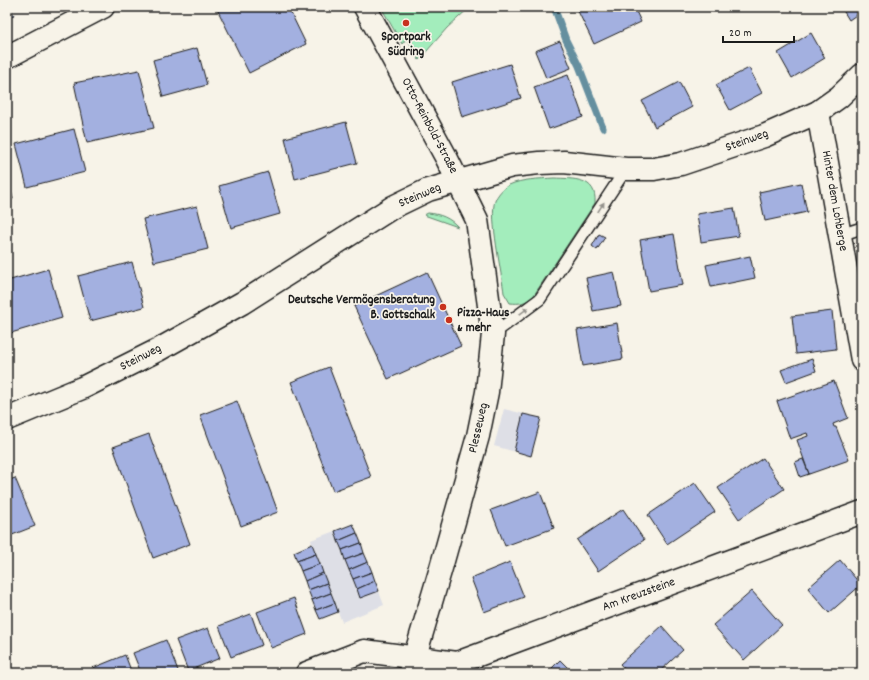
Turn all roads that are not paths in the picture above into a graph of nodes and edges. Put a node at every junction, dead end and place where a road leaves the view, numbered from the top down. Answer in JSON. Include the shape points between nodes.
{"nodes":[{"id":1,"x":365,"y":7,"type":"edge"},
{"id":2,"x":93,"y":9,"type":"edge"},
{"id":3,"x":7,"y":57,"type":"edge"},
{"id":4,"x":862,"y":75,"type":"edge"},
{"id":5,"x":818,"y":112,"type":"junction"},
{"id":6,"x":626,"y":169,"type":"junction"},
{"id":7,"x":458,"y":181,"type":"junction"},
{"id":8,"x":862,"y":228,"type":"edge"},
{"id":9,"x":840,"y":235,"type":"junction"},
{"id":10,"x":493,"y":334,"type":"junction"},
{"id":11,"x":862,"y":360,"type":"edge"},
{"id":12,"x":7,"y":419,"type":"edge"},
{"id":13,"x":862,"y":512,"type":"edge"},
{"id":14,"x":412,"y":666,"type":"edge"},
{"id":15,"x":307,"y":673,"type":"edge"}],
"edges":[{"from":1,"to":7,"type":"street","name":"Otto-Reinbold-Straße"},
{"from":2,"to":3,"type":"street"},
{"from":4,"to":5,"type":"street","name":"Steinweg","via":[[839,98]]},
{"from":5,"to":6,"type":"street","name":"Steinweg","via":[[764,136],[681,164],[654,169]]},
{"from":5,"to":9,"type":"street","name":"Hinter dem Lohberge"},
{"from":6,"to":7,"type":"street","name":"Steinweg","via":[[564,162],[539,163],[512,166]]},
{"from":10,"to":6,"type":"lane","one_way":true,"via":[[540,299]]},
{"from":7,"to":10,"type":"street","name":"Plesseweg","via":[[478,220]]},
{"from":7,"to":12,"type":"street","name":"Steinweg","via":[[428,190],[393,207],[242,303],[158,350],[82,388]]},
{"from":8,"to":9,"type":"lane"},
{"from":9,"to":11,"type":"street","name":"Hinter dem Lohberge"},
{"from":10,"to":14,"type":"street","name":"Plesseweg","via":[[487,392],[478,436]]},
{"from":13,"to":14,"type":"street","name":"Am Kreuzsteine","via":[[457,663]]},
{"from":14,"to":15,"type":"street","name":"Am Kreuzsteine","via":[[364,651]]}]}
